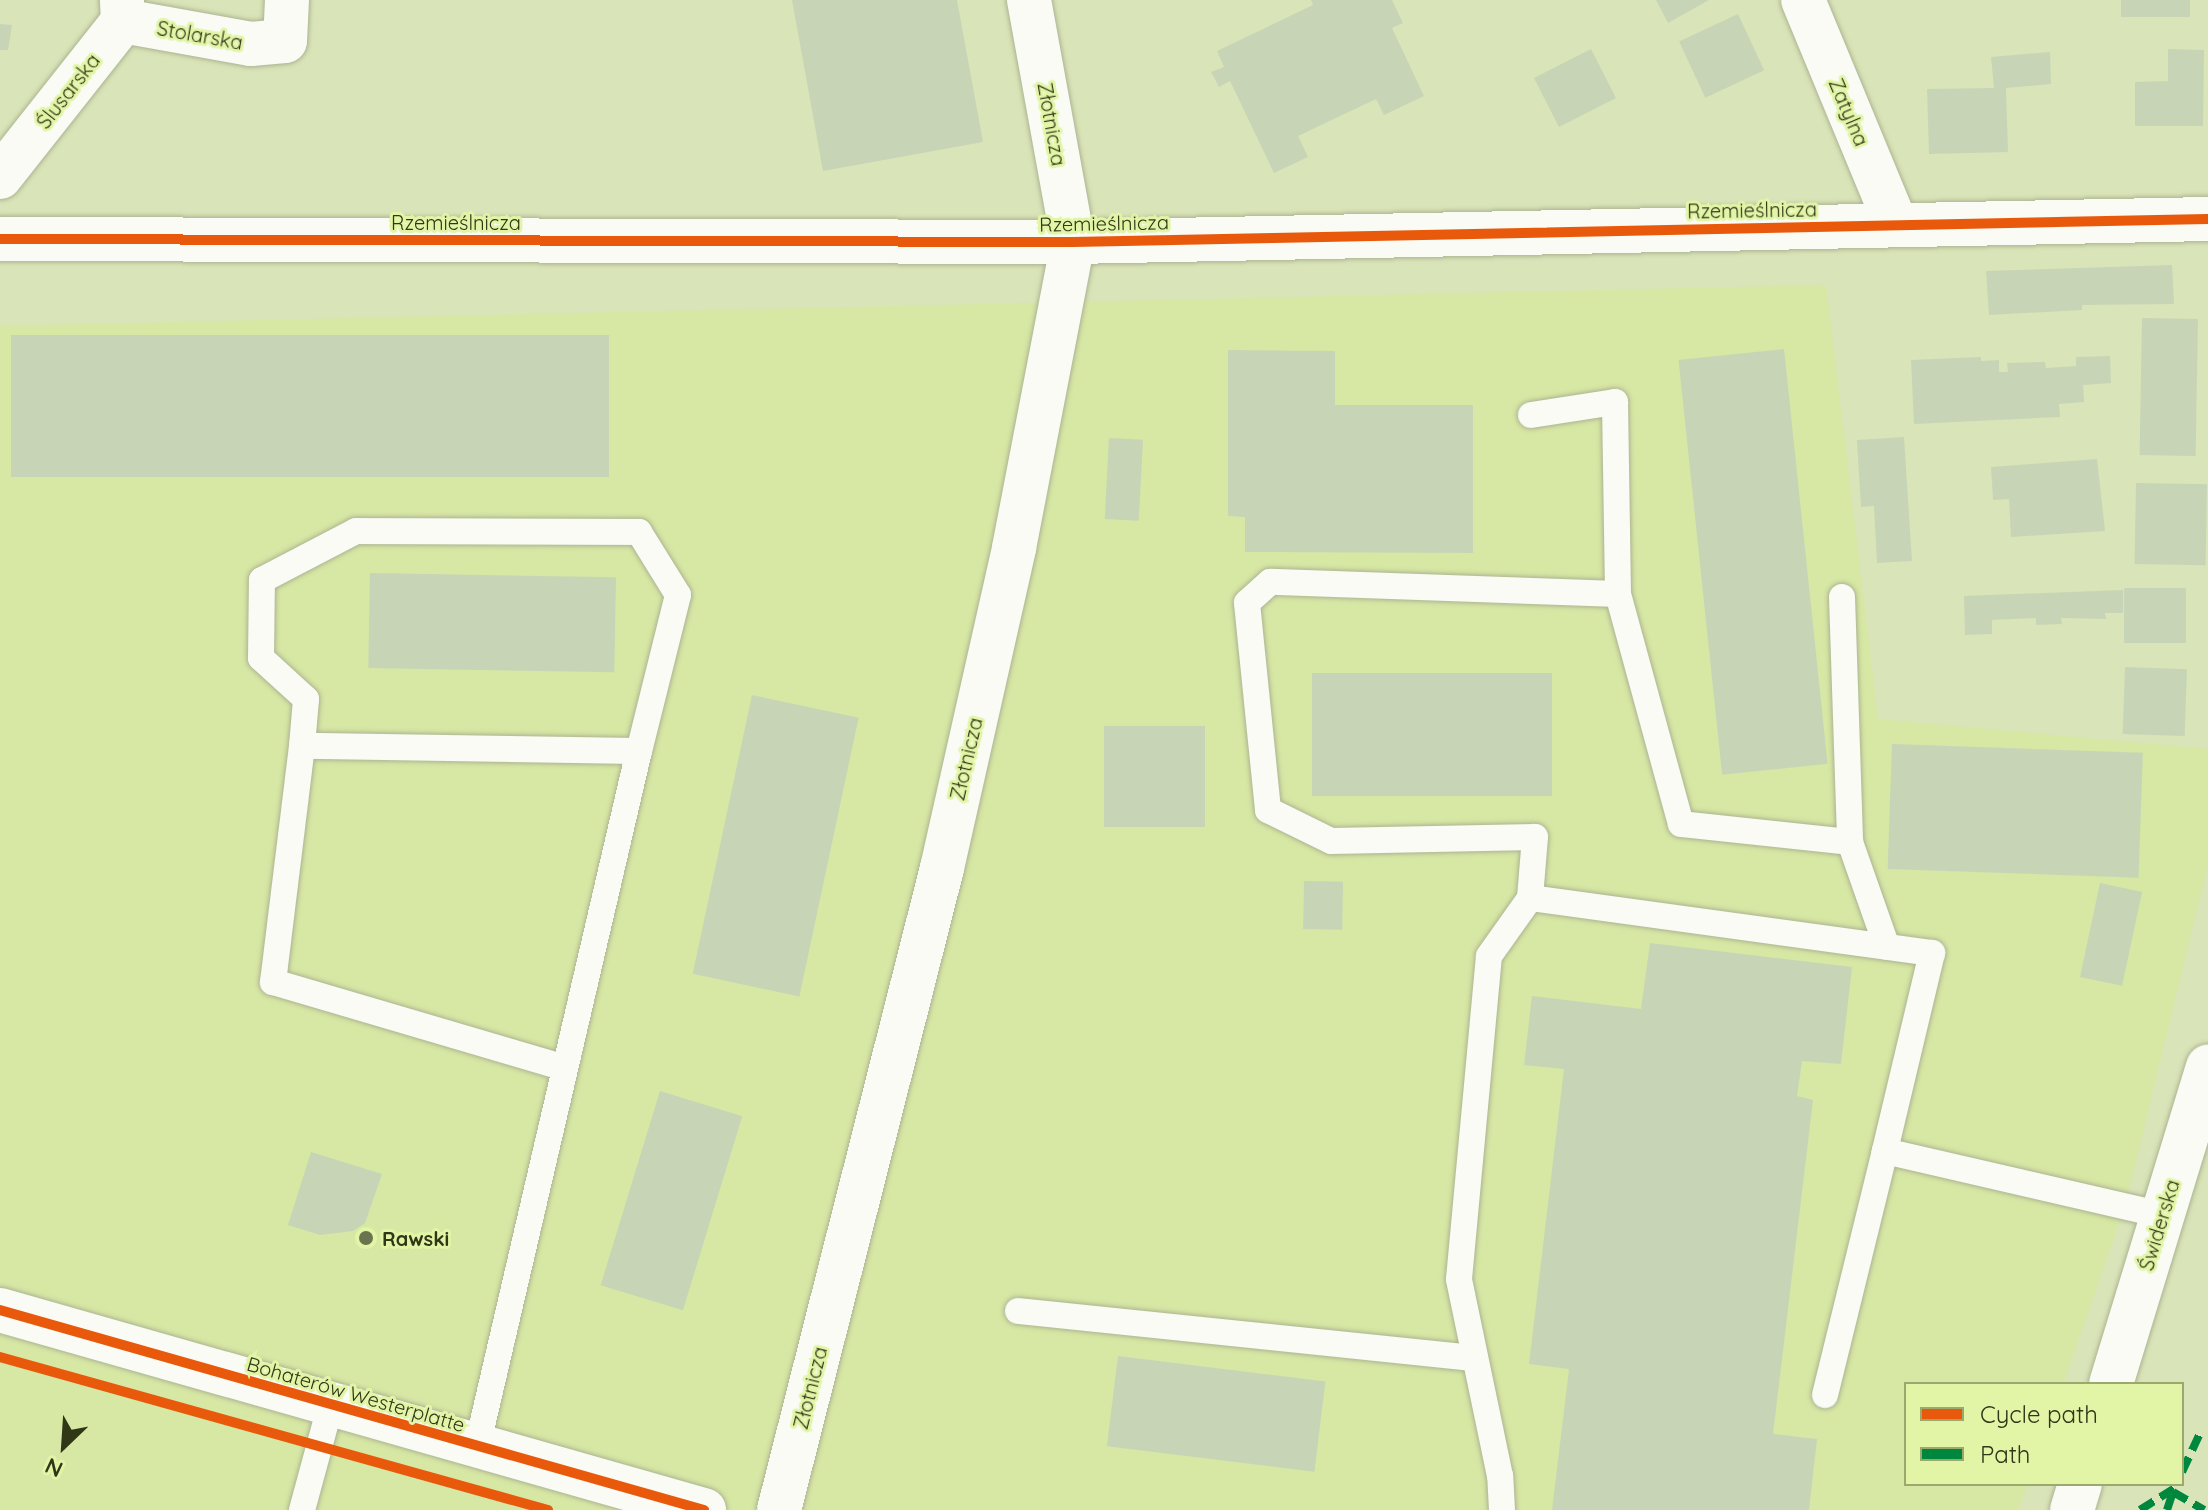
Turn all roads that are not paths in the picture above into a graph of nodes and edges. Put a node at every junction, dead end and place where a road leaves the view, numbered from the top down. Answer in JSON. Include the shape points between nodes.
{"nodes":[{"id":1,"x":287,"y":0,"type":"edge"},
{"id":2,"x":1029,"y":0,"type":"edge"},
{"id":3,"x":1803,"y":0,"type":"edge"},
{"id":4,"x":122,"y":11,"type":"edge"},
{"id":5,"x":0,"y":177,"type":"edge"},
{"id":6,"x":2208,"y":219,"type":"edge"},
{"id":7,"x":1896,"y":224,"type":"junction"},
{"id":8,"x":0,"y":239,"type":"edge"},
{"id":9,"x":1073,"y":242,"type":"junction"},
{"id":10,"x":1531,"y":415,"type":"dead end"},
{"id":11,"x":1618,"y":594,"type":"junction"},
{"id":12,"x":1842,"y":597,"type":"dead end"},
{"id":13,"x":302,"y":746,"type":"junction"},
{"id":14,"x":639,"y":751,"type":"junction"},
{"id":15,"x":1850,"y":842,"type":"junction"},
{"id":16,"x":1530,"y":898,"type":"junction"},
{"id":17,"x":1887,"y":947,"type":"junction"},
{"id":18,"x":2208,"y":1066,"type":"edge"},
{"id":19,"x":565,"y":1068,"type":"junction"},
{"id":20,"x":1885,"y":1151,"type":"junction"},
{"id":21,"x":2163,"y":1215,"type":"junction"},
{"id":22,"x":0,"y":1310,"type":"edge"},
{"id":23,"x":1018,"y":1311,"type":"dead end"},
{"id":24,"x":1475,"y":1358,"type":"junction"},
{"id":25,"x":2112,"y":1382,"type":"edge"},
{"id":26,"x":1825,"y":1395,"type":"dead end"},
{"id":27,"x":330,"y":1407,"type":"junction"},
{"id":28,"x":477,"y":1447,"type":"junction"},
{"id":29,"x":2079,"y":1486,"type":"edge"},
{"id":30,"x":302,"y":1510,"type":"edge"},
{"id":31,"x":704,"y":1510,"type":"edge"},
{"id":32,"x":779,"y":1510,"type":"edge"},
{"id":33,"x":1502,"y":1510,"type":"edge"},
{"id":34,"x":2072,"y":1510,"type":"edge"}],
"edges":[{"from":1,"to":4,"type":"street","name":"Stolarska","via":[[285,41],[251,44]]},
{"from":2,"to":9,"type":"street","name":"Złotnicza"},
{"from":3,"to":7,"type":"street","name":"Zatylna"},
{"from":4,"to":5,"type":"street","name":"Ślusarska"},
{"from":6,"to":7,"type":"street","name":"Rzemieślnicza"},
{"from":7,"to":9,"type":"street","name":"Rzemieślnicza"},
{"from":8,"to":9,"type":"street","name":"Rzemieślnicza"},
{"from":9,"to":32,"type":"street","name":"Złotnicza","via":[[1014,548],[942,868]]},
{"from":10,"to":11,"type":"lane","via":[[1615,402]]},
{"from":11,"to":15,"type":"lane","via":[[1681,824]]},
{"from":11,"to":16,"type":"lane","via":[[1270,582],[1247,603],[1268,810],[1331,841],[1535,837]]},
{"from":12,"to":15,"type":"lane"},
{"from":13,"to":14,"type":"lane"},
{"from":13,"to":14,"type":"lane","via":[[306,699],[261,658],[262,580],[356,531],[639,532],[678,595]]},
{"from":13,"to":19,"type":"lane","via":[[273,982]]},
{"from":14,"to":19,"type":"lane"},
{"from":15,"to":17,"type":"lane"},
{"from":16,"to":17,"type":"lane"},
{"from":16,"to":24,"type":"lane","via":[[1489,956],[1459,1279]]},
{"from":17,"to":20,"type":"lane","via":[[1932,953]]},
{"from":18,"to":21,"type":"street","name":"Świderska"},
{"from":19,"to":28,"type":"lane"},
{"from":20,"to":21,"type":"lane"},
{"from":20,"to":26,"type":"lane"},
{"from":21,"to":25,"type":"street","name":"Świderska"},
{"from":22,"to":27,"type":"street","name":"Bohaterów Westerplatte"},
{"from":23,"to":24,"type":"lane"},
{"from":24,"to":33,"type":"lane"},
{"from":27,"to":28,"type":"street","name":"Bohaterów Westerplatte"},
{"from":27,"to":30,"type":"lane"},
{"from":28,"to":31,"type":"street","name":"Bohaterów Westerplatte"},
{"from":29,"to":34,"type":"street"}]}
